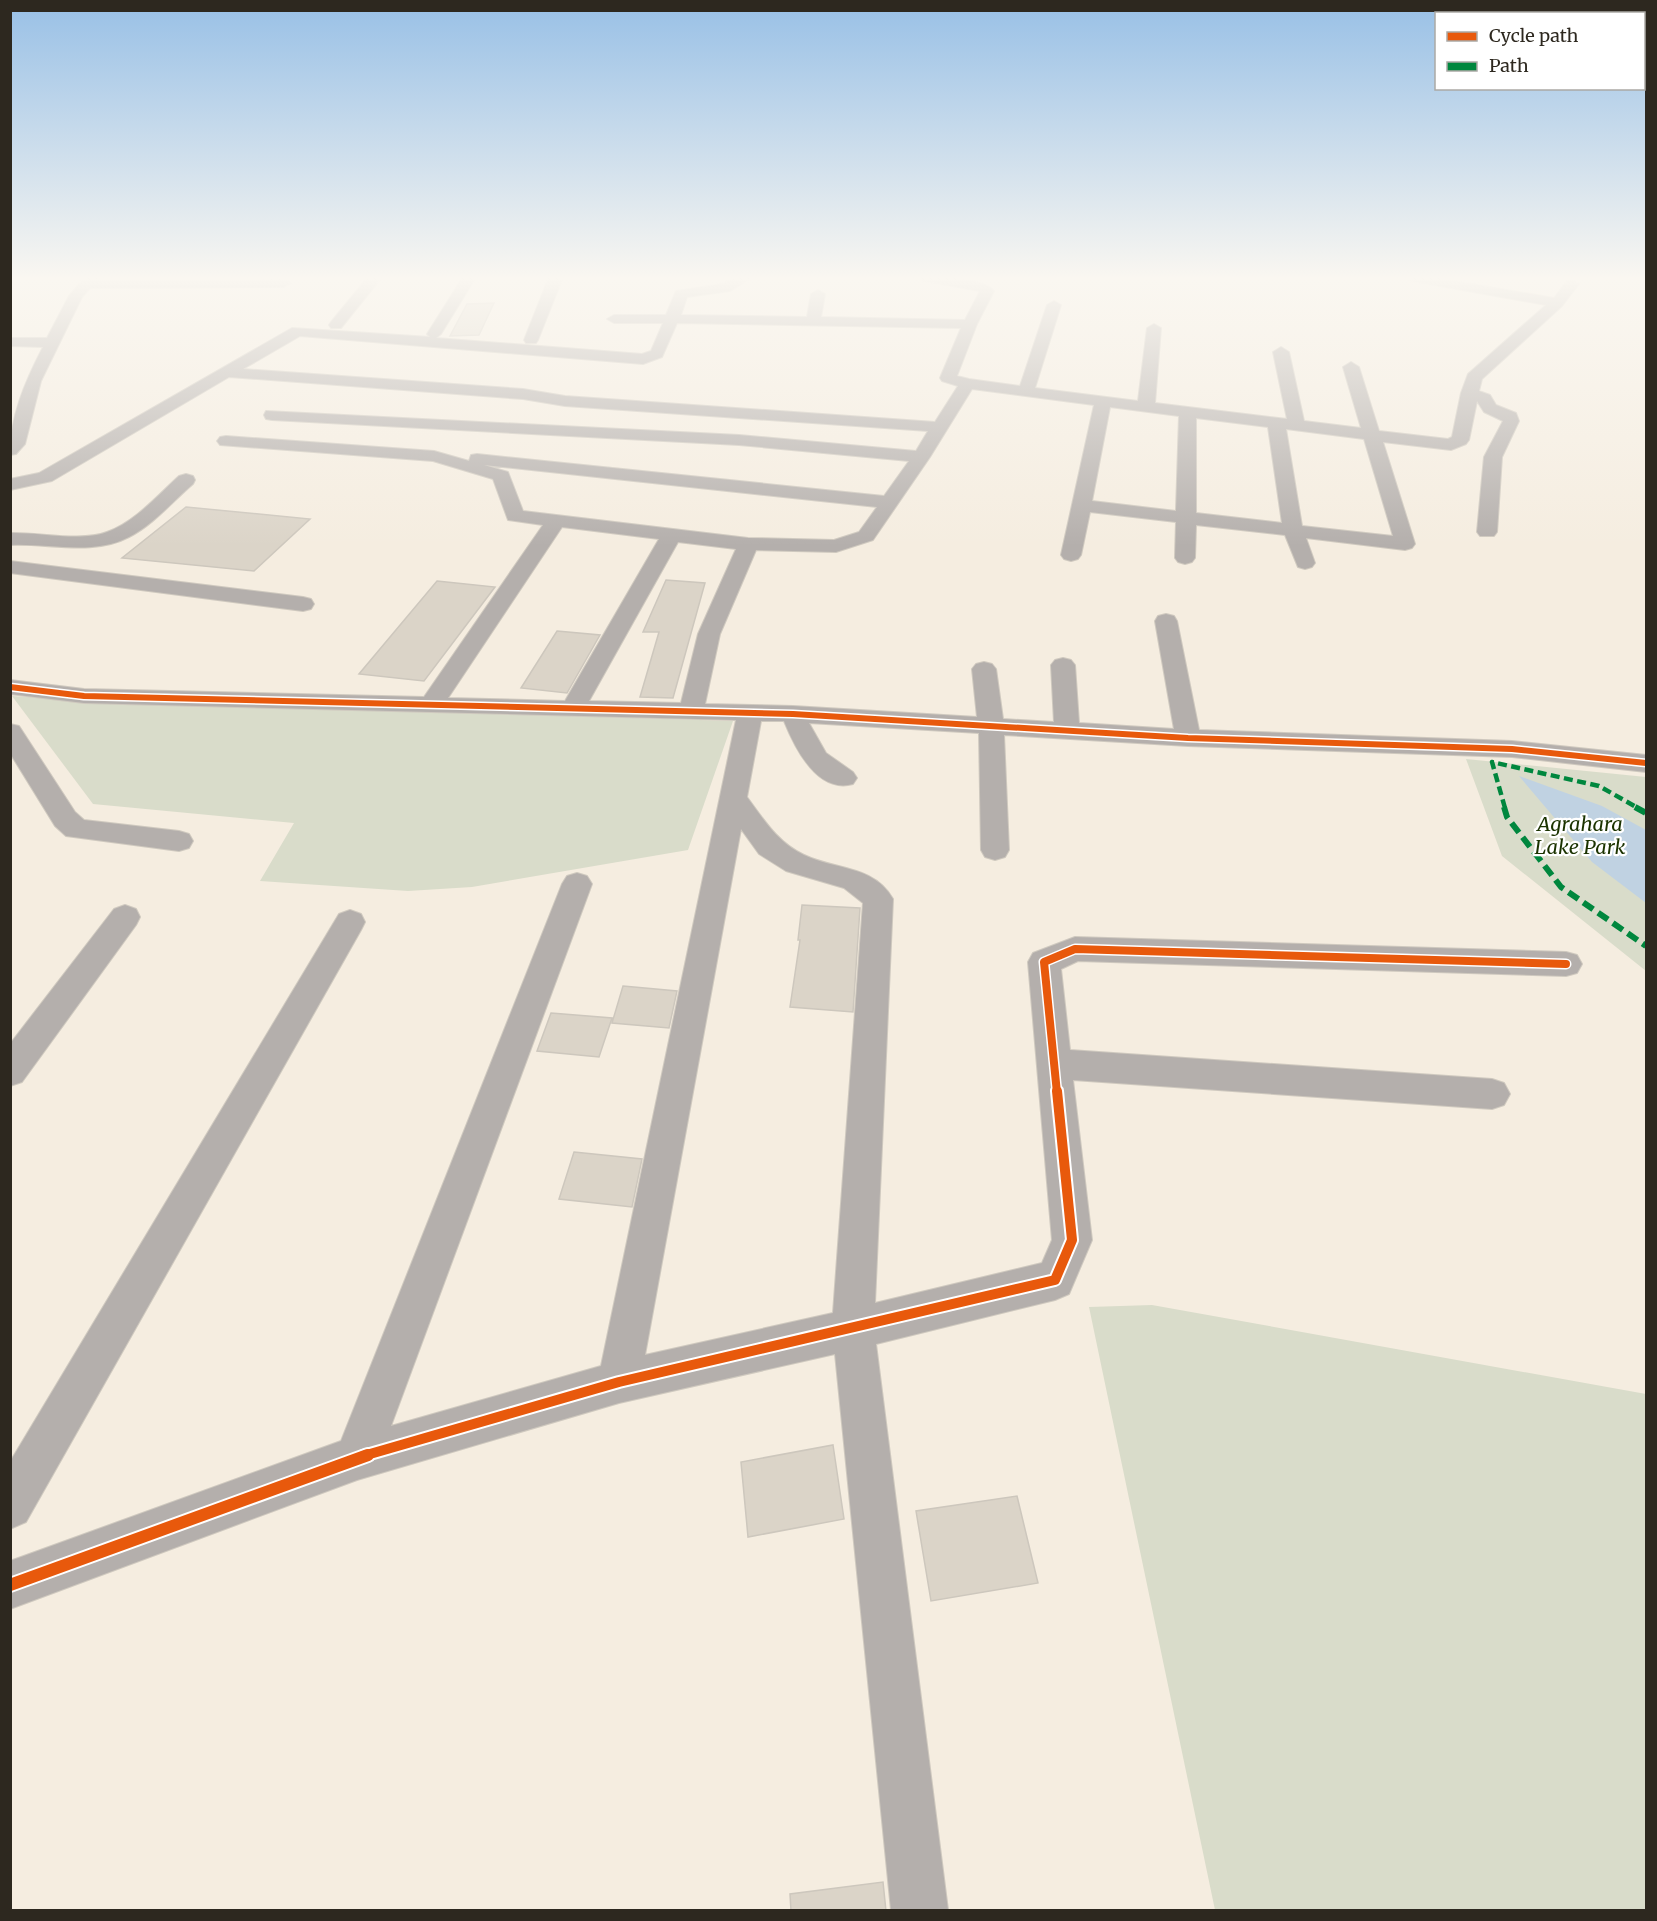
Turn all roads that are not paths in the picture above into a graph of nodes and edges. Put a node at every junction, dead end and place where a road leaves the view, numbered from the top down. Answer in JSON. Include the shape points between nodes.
{"nodes":[{"id":1,"x":40,"y":367,"type":"edge"},
{"id":2,"x":235,"y":367,"type":"edge"},
{"id":3,"x":953,"y":367,"type":"edge"},
{"id":4,"x":1034,"y":367,"type":"edge"},
{"id":5,"x":1150,"y":367,"type":"edge"},
{"id":6,"x":1284,"y":367,"type":"edge"},
{"id":7,"x":1351,"y":367,"type":"dead end"},
{"id":8,"x":1484,"y":367,"type":"edge"},
{"id":9,"x":226,"y":372,"type":"junction"},
{"id":10,"x":36,"y":375,"type":"junction"},
{"id":11,"x":19,"y":380,"type":"dead end"},
{"id":12,"x":967,"y":384,"type":"junction"},
{"id":13,"x":1026,"y":391,"type":"junction"},
{"id":14,"x":1469,"y":393,"type":"junction"},
{"id":15,"x":1102,"y":400,"type":"junction"},
{"id":16,"x":1146,"y":406,"type":"junction"},
{"id":17,"x":1188,"y":411,"type":"junction"},
{"id":18,"x":272,"y":415,"type":"dead end"},
{"id":19,"x":1276,"y":422,"type":"junction"},
{"id":20,"x":1296,"y":424,"type":"junction"},
{"id":21,"x":938,"y":427,"type":"junction"},
{"id":22,"x":1371,"y":434,"type":"junction"},
{"id":23,"x":226,"y":441,"type":"dead end"},
{"id":24,"x":10,"y":450,"type":"edge"},
{"id":25,"x":434,"y":456,"type":"junction"},
{"id":26,"x":921,"y":457,"type":"junction"},
{"id":27,"x":186,"y":480,"type":"dead end"},
{"id":28,"x":10,"y":485,"type":"edge"},
{"id":29,"x":888,"y":502,"type":"junction"},
{"id":30,"x":1081,"y":505,"type":"junction"},
{"id":31,"x":1185,"y":518,"type":"junction"},
{"id":32,"x":556,"y":521,"type":"junction"},
{"id":33,"x":1293,"y":531,"type":"junction"},
{"id":34,"x":1487,"y":532,"type":"dead end"},
{"id":35,"x":672,"y":534,"type":"junction"},
{"id":36,"x":10,"y":539,"type":"edge"},
{"id":37,"x":748,"y":544,"type":"junction"},
{"id":38,"x":1071,"y":555,"type":"dead end"},
{"id":39,"x":1185,"y":558,"type":"dead end"},
{"id":40,"x":1305,"y":563,"type":"dead end"},
{"id":41,"x":10,"y":567,"type":"edge"},
{"id":42,"x":303,"y":603,"type":"dead end"},
{"id":43,"x":1166,"y":621,"type":"dead end"},
{"id":44,"x":1063,"y":665,"type":"dead end"},
{"id":45,"x":984,"y":669,"type":"dead end"},
{"id":46,"x":10,"y":687,"type":"edge"},
{"id":47,"x":431,"y":705,"type":"junction"},
{"id":48,"x":572,"y":709,"type":"junction"},
{"id":49,"x":691,"y":712,"type":"junction"},
{"id":50,"x":750,"y":713,"type":"junction"},
{"id":51,"x":793,"y":714,"type":"junction"},
{"id":52,"x":991,"y":726,"type":"junction"},
{"id":53,"x":1067,"y":730,"type":"junction"},
{"id":54,"x":10,"y":732,"type":"edge"},
{"id":55,"x":1188,"y":738,"type":"junction"},
{"id":56,"x":1647,"y":764,"type":"edge"},
{"id":57,"x":844,"y":778,"type":"dead end"},
{"id":58,"x":733,"y":797,"type":"junction"},
{"id":59,"x":178,"y":841,"type":"dead end"},
{"id":60,"x":995,"y":850,"type":"dead end"},
{"id":61,"x":577,"y":885,"type":"dead end"},
{"id":62,"x":125,"y":917,"type":"dead end"},
{"id":63,"x":350,"y":922,"type":"dead end"},
{"id":64,"x":1566,"y":964,"type":"dead end"},
{"id":65,"x":1054,"y":1064,"type":"junction"},
{"id":66,"x":10,"y":1071,"type":"edge"},
{"id":67,"x":1492,"y":1094,"type":"dead end"},
{"id":68,"x":853,"y":1329,"type":"junction"},
{"id":69,"x":619,"y":1382,"type":"junction"},
{"id":70,"x":357,"y":1458,"type":"junction"},
{"id":71,"x":10,"y":1506,"type":"edge"},
{"id":72,"x":10,"y":1585,"type":"edge"},
{"id":73,"x":920,"y":1911,"type":"edge"}],
"edges":[{"from":1,"to":10,"type":"street"},
{"from":2,"to":9,"type":"street"},
{"from":3,"to":12,"type":"street","via":[[948,378]]},
{"from":4,"to":13,"type":"street"},
{"from":5,"to":16,"type":"street"},
{"from":6,"to":20,"type":"street"},
{"from":7,"to":22,"type":"street"},
{"from":8,"to":14,"type":"street","via":[[1472,380]]},
{"from":9,"to":21,"type":"street"},
{"from":9,"to":28,"type":"street","via":[[45,477]]},
{"from":10,"to":11,"type":"street"},
{"from":10,"to":24,"type":"street","via":[[16,444]]},
{"from":12,"to":13,"type":"street"},
{"from":12,"to":21,"type":"street"},
{"from":13,"to":15,"type":"street"},
{"from":14,"to":22,"type":"street","via":[[1460,440],[1456,443]]},
{"from":14,"to":34,"type":"street","via":[[1484,398],[1490,408],[1511,421],[1493,457]]},
{"from":15,"to":16,"type":"street"},
{"from":15,"to":30,"type":"street"},
{"from":16,"to":17,"type":"street"},
{"from":17,"to":19,"type":"street"},
{"from":17,"to":31,"type":"street"},
{"from":18,"to":26,"type":"street","via":[[739,440]]},
{"from":19,"to":20,"type":"street"},
{"from":19,"to":33,"type":"street"},
{"from":20,"to":22,"type":"street"},
{"from":21,"to":26,"type":"street"},
{"from":22,"to":33,"type":"street","via":[[1404,544]]},
{"from":23,"to":25,"type":"street"},
{"from":25,"to":29,"type":"street"},
{"from":25,"to":32,"type":"street","via":[[501,476],[515,516]]},
{"from":26,"to":29,"type":"street"},
{"from":27,"to":36,"type":"street","via":[[126,531],[111,538]]},
{"from":29,"to":37,"type":"street","via":[[866,536],[836,546]]},
{"from":30,"to":31,"type":"street"},
{"from":30,"to":38,"type":"street"},
{"from":31,"to":33,"type":"street"},
{"from":31,"to":39,"type":"street"},
{"from":32,"to":35,"type":"street"},
{"from":32,"to":47,"type":"street"},
{"from":33,"to":40,"type":"street"},
{"from":35,"to":37,"type":"street"},
{"from":35,"to":48,"type":"street"},
{"from":37,"to":49,"type":"street","via":[[709,634]]},
{"from":41,"to":42,"type":"street"},
{"from":43,"to":55,"type":"street"},
{"from":44,"to":53,"type":"street"},
{"from":45,"to":52,"type":"street"},
{"from":46,"to":47,"type":"street","via":[[84,696]]},
{"from":47,"to":48,"type":"street"},
{"from":48,"to":49,"type":"street"},
{"from":49,"to":50,"type":"street"},
{"from":50,"to":51,"type":"street"},
{"from":50,"to":58,"type":"street"},
{"from":51,"to":52,"type":"street"},
{"from":51,"to":57,"type":"street","via":[[810,754],[824,768]]},
{"from":52,"to":53,"type":"street"},
{"from":52,"to":60,"type":"street"},
{"from":53,"to":55,"type":"street"},
{"from":54,"to":59,"type":"street","via":[[65,819],[76,829]]},
{"from":55,"to":56,"type":"street","via":[[1512,749]]},
{"from":58,"to":68,"type":"street","via":[[769,847],[796,864],[854,880],[878,898]]},
{"from":58,"to":69,"type":"street"},
{"from":61,"to":70,"type":"street"},
{"from":62,"to":66,"type":"street"},
{"from":63,"to":71,"type":"street"},
{"from":64,"to":65,"type":"street","via":[[1074,949],[1044,962]]},
{"from":65,"to":67,"type":"street"},
{"from":65,"to":68,"type":"street","via":[[1072,1240],[1055,1280]]},
{"from":68,"to":69,"type":"street"},
{"from":68,"to":73,"type":"street"},
{"from":69,"to":70,"type":"street"},
{"from":70,"to":72,"type":"street"}]}
